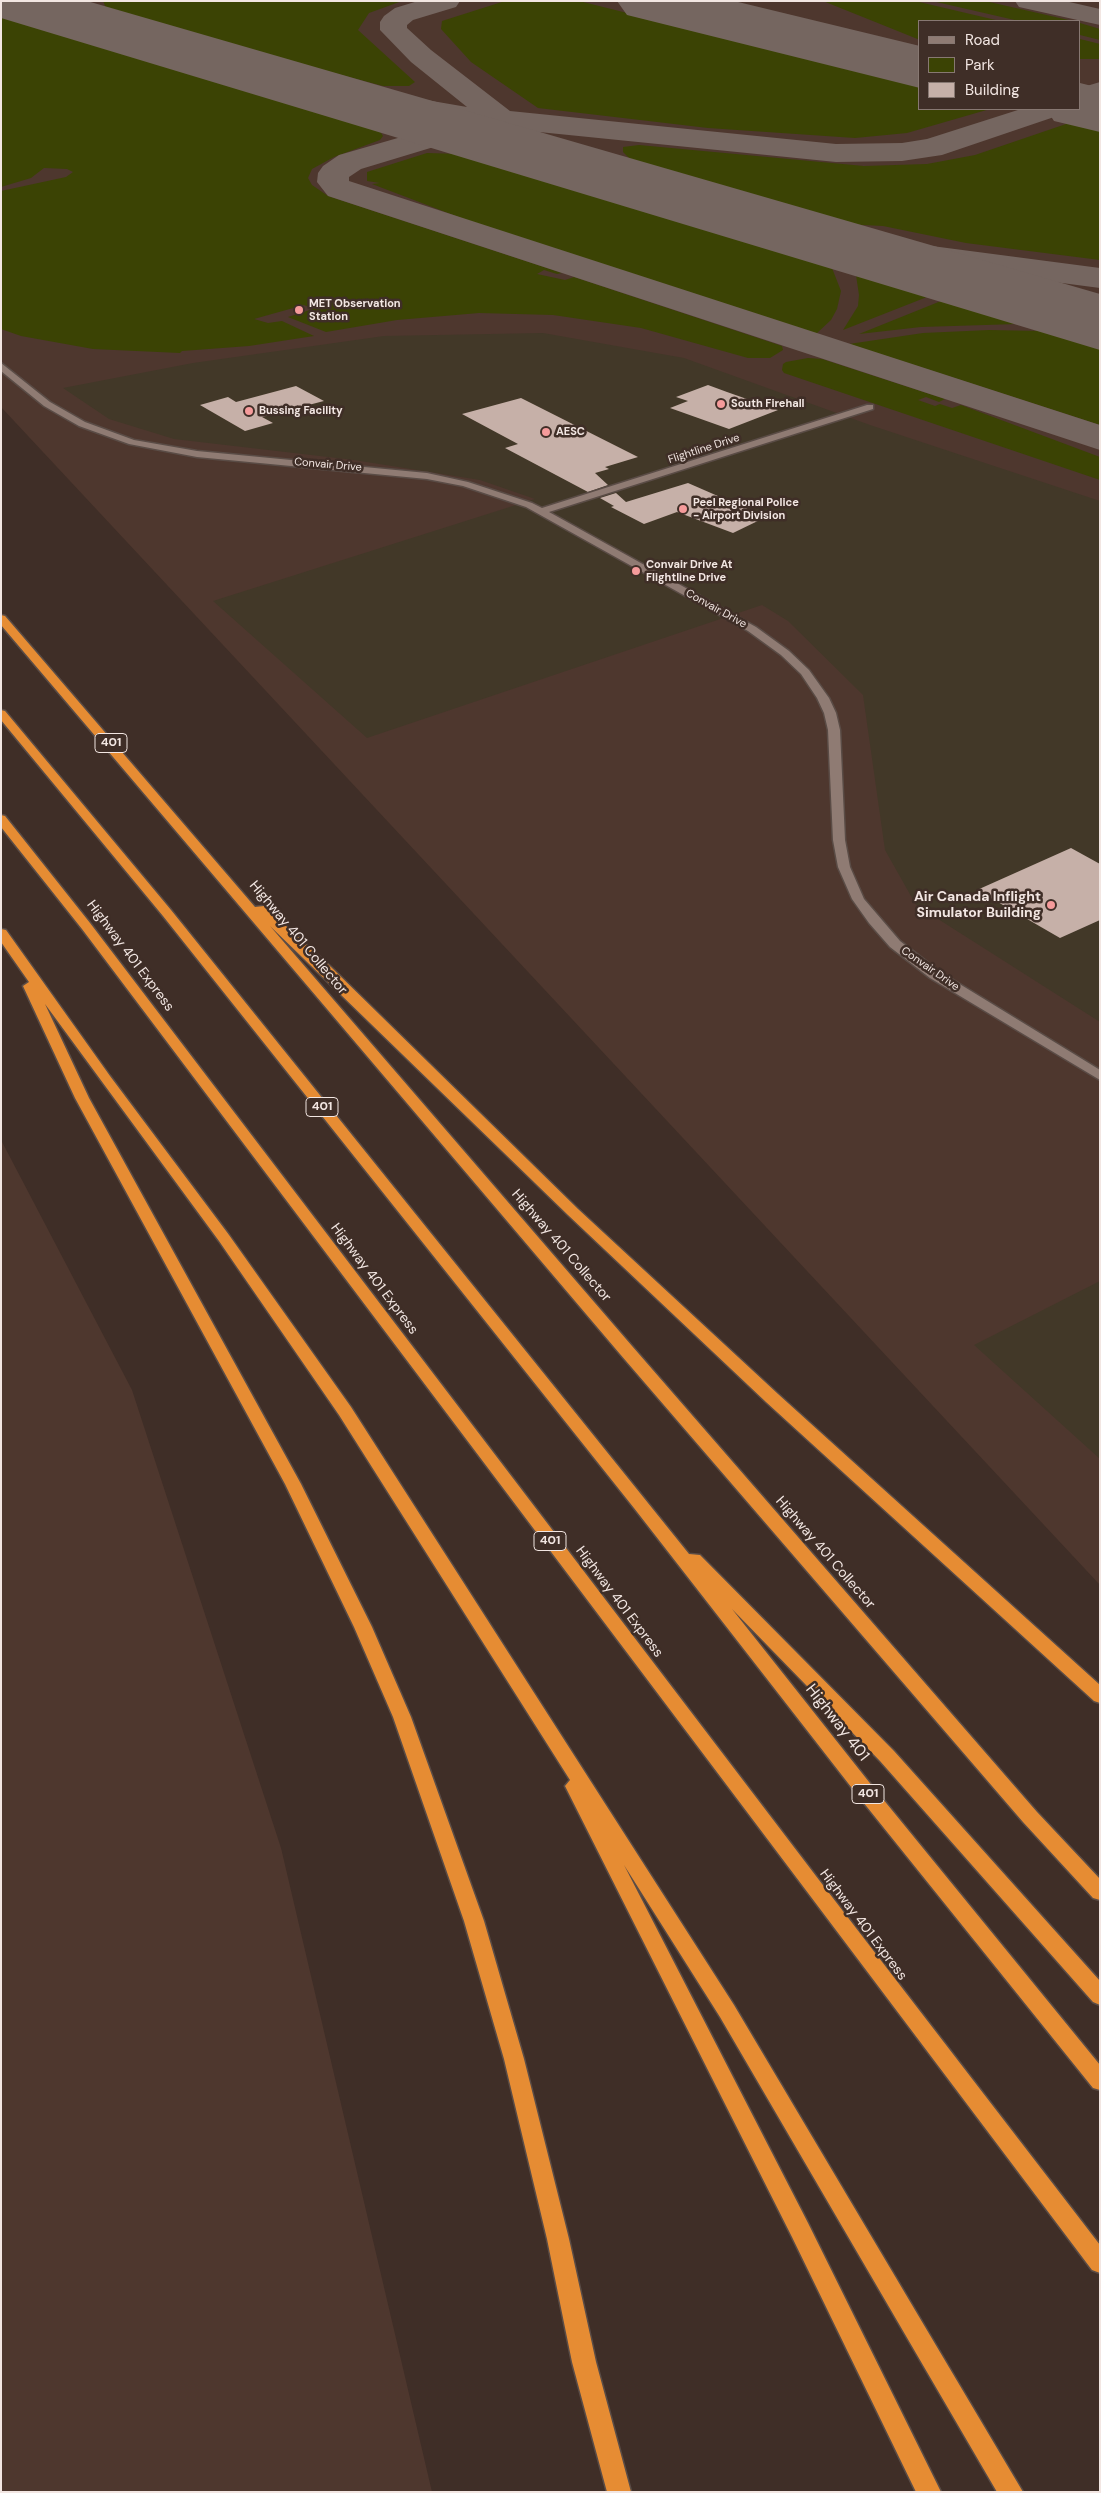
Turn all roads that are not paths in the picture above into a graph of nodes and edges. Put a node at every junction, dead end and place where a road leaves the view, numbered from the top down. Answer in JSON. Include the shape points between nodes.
{"nodes":[{"id":1,"x":1,"y":366,"type":"edge"},
{"id":2,"x":870,"y":407,"type":"dead end"},
{"id":3,"x":544,"y":511,"type":"junction"},
{"id":4,"x":1,"y":618,"type":"edge"},
{"id":5,"x":1,"y":713,"type":"edge"},
{"id":6,"x":1,"y":819,"type":"edge"},
{"id":7,"x":219,"y":870,"type":"junction"},
{"id":8,"x":1,"y":933,"type":"edge"},
{"id":9,"x":15,"y":953,"type":"junction"},
{"id":10,"x":1100,"y":1076,"type":"edge"},
{"id":11,"x":640,"y":1504,"type":"junction"},
{"id":12,"x":1100,"y":1696,"type":"edge"},
{"id":13,"x":533,"y":1707,"type":"junction"},
{"id":14,"x":1100,"y":1892,"type":"edge"},
{"id":15,"x":1100,"y":1996,"type":"edge"},
{"id":16,"x":1100,"y":2081,"type":"edge"},
{"id":17,"x":1100,"y":2263,"type":"edge"},
{"id":18,"x":618,"y":2492,"type":"edge"},
{"id":19,"x":929,"y":2492,"type":"edge"},
{"id":20,"x":1011,"y":2492,"type":"edge"}],
"edges":[{"from":1,"to":3,"type":"street","name":"Convair Drive","via":[[47,404],[82,424],[132,442],[197,454],[427,476],[465,484]]},
{"from":2,"to":3,"type":"street","name":"Flightline Drive"},
{"from":3,"to":10,"type":"street","name":"Convair Drive","via":[[752,630],[795,662],[815,685],[830,714],[834,730],[839,840],[844,867],[858,899],[873,920],[895,944],[934,975]]},
{"from":4,"to":7,"type":"highway","name":"Highway 401 Collector","number":"401"},
{"from":5,"to":11,"type":"highway","number":"401","via":[[167,913]]},
{"from":6,"to":17,"type":"highway","name":"Highway 401 Express","number":"401","via":[[92,934]]},
{"from":7,"to":12,"type":"highway","via":[[573,1212]]},
{"from":7,"to":14,"type":"highway","name":"Highway 401 Collector","number":"401","via":[[323,996],[1017,1802]]},
{"from":8,"to":9,"type":"highway"},
{"from":9,"to":13,"type":"highway","via":[[105,1080],[224,1238],[344,1410]]},
{"from":9,"to":18,"type":"highway","via":[[82,1098],[293,1484],[363,1627],[402,1717],[474,1921],[514,2059],[584,2362]]},
{"from":11,"to":15,"type":"highway","via":[[887,1756]]},
{"from":11,"to":16,"type":"highway","name":"Highway 401","number":"401","via":[[862,1787]]},
{"from":13,"to":19,"type":"highway","via":[[800,2230]]},
{"from":13,"to":20,"type":"highway","via":[[727,2011]]}]}
